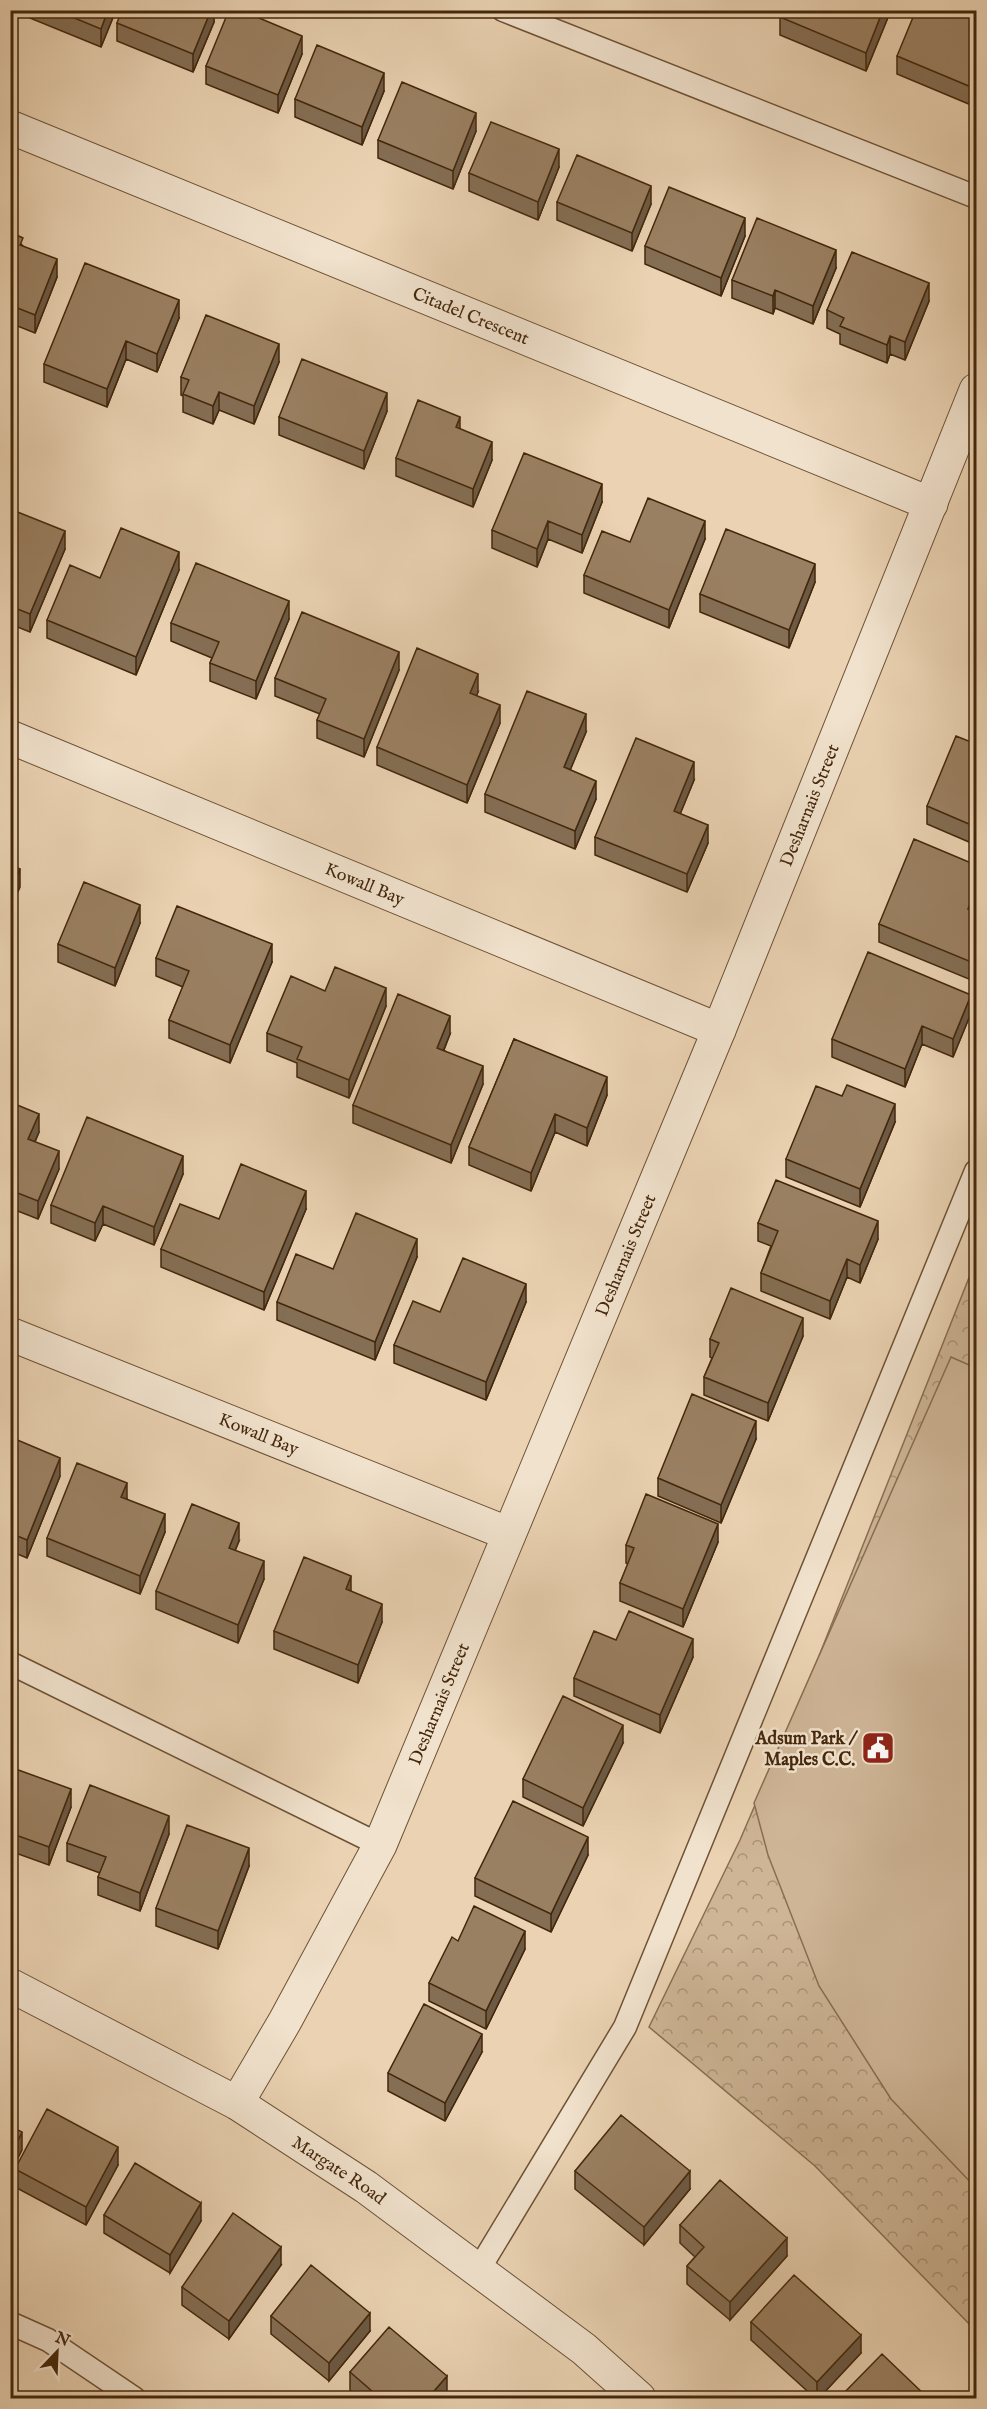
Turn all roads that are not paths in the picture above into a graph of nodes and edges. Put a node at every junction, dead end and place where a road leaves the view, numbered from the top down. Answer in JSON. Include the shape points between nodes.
{"nodes":[{"id":1,"x":503,"y":10,"type":"edge"},
{"id":2,"x":10,"y":127,"type":"edge"},
{"id":3,"x":976,"y":197,"type":"edge"},
{"id":4,"x":976,"y":390,"type":"edge"},
{"id":5,"x":931,"y":504,"type":"junction"},
{"id":6,"x":10,"y":737,"type":"edge"},
{"id":7,"x":719,"y":1030,"type":"junction"},
{"id":8,"x":976,"y":1171,"type":"edge"},
{"id":9,"x":10,"y":1334,"type":"edge"},
{"id":10,"x":509,"y":1534,"type":"junction"},
{"id":11,"x":10,"y":1663,"type":"edge"},
{"id":12,"x":380,"y":1845,"type":"junction"},
{"id":13,"x":10,"y":1985,"type":"edge"},
{"id":14,"x":237,"y":2103,"type":"junction"},
{"id":15,"x":479,"y":2268,"type":"junction"},
{"id":16,"x":10,"y":2323,"type":"edge"},
{"id":17,"x":134,"y":2398,"type":"edge"},
{"id":18,"x":639,"y":2398,"type":"edge"}],
"edges":[{"from":1,"to":3,"type":"lane"},
{"from":2,"to":5,"type":"street","name":"Citadel Crescent"},
{"from":4,"to":5,"type":"street","name":"Desharnais Street"},
{"from":5,"to":7,"type":"street","name":"Desharnais Street"},
{"from":6,"to":7,"type":"street","name":"Kowall Bay"},
{"from":7,"to":10,"type":"street","name":"Desharnais Street"},
{"from":8,"to":15,"type":"lane","via":[[626,2027]]},
{"from":9,"to":10,"type":"street","name":"Kowall Bay"},
{"from":10,"to":12,"type":"street","name":"Desharnais Street"},
{"from":11,"to":12,"type":"lane"},
{"from":12,"to":14,"type":"street","name":"Desharnais Street"},
{"from":13,"to":14,"type":"street","name":"Margate Road"},
{"from":14,"to":15,"type":"street","name":"Margate Road","via":[[366,2187]]},
{"from":15,"to":18,"type":"street","name":"Margate Road","via":[[584,2349]]},
{"from":16,"to":17,"type":"lane","via":[[48,2340]]}]}
